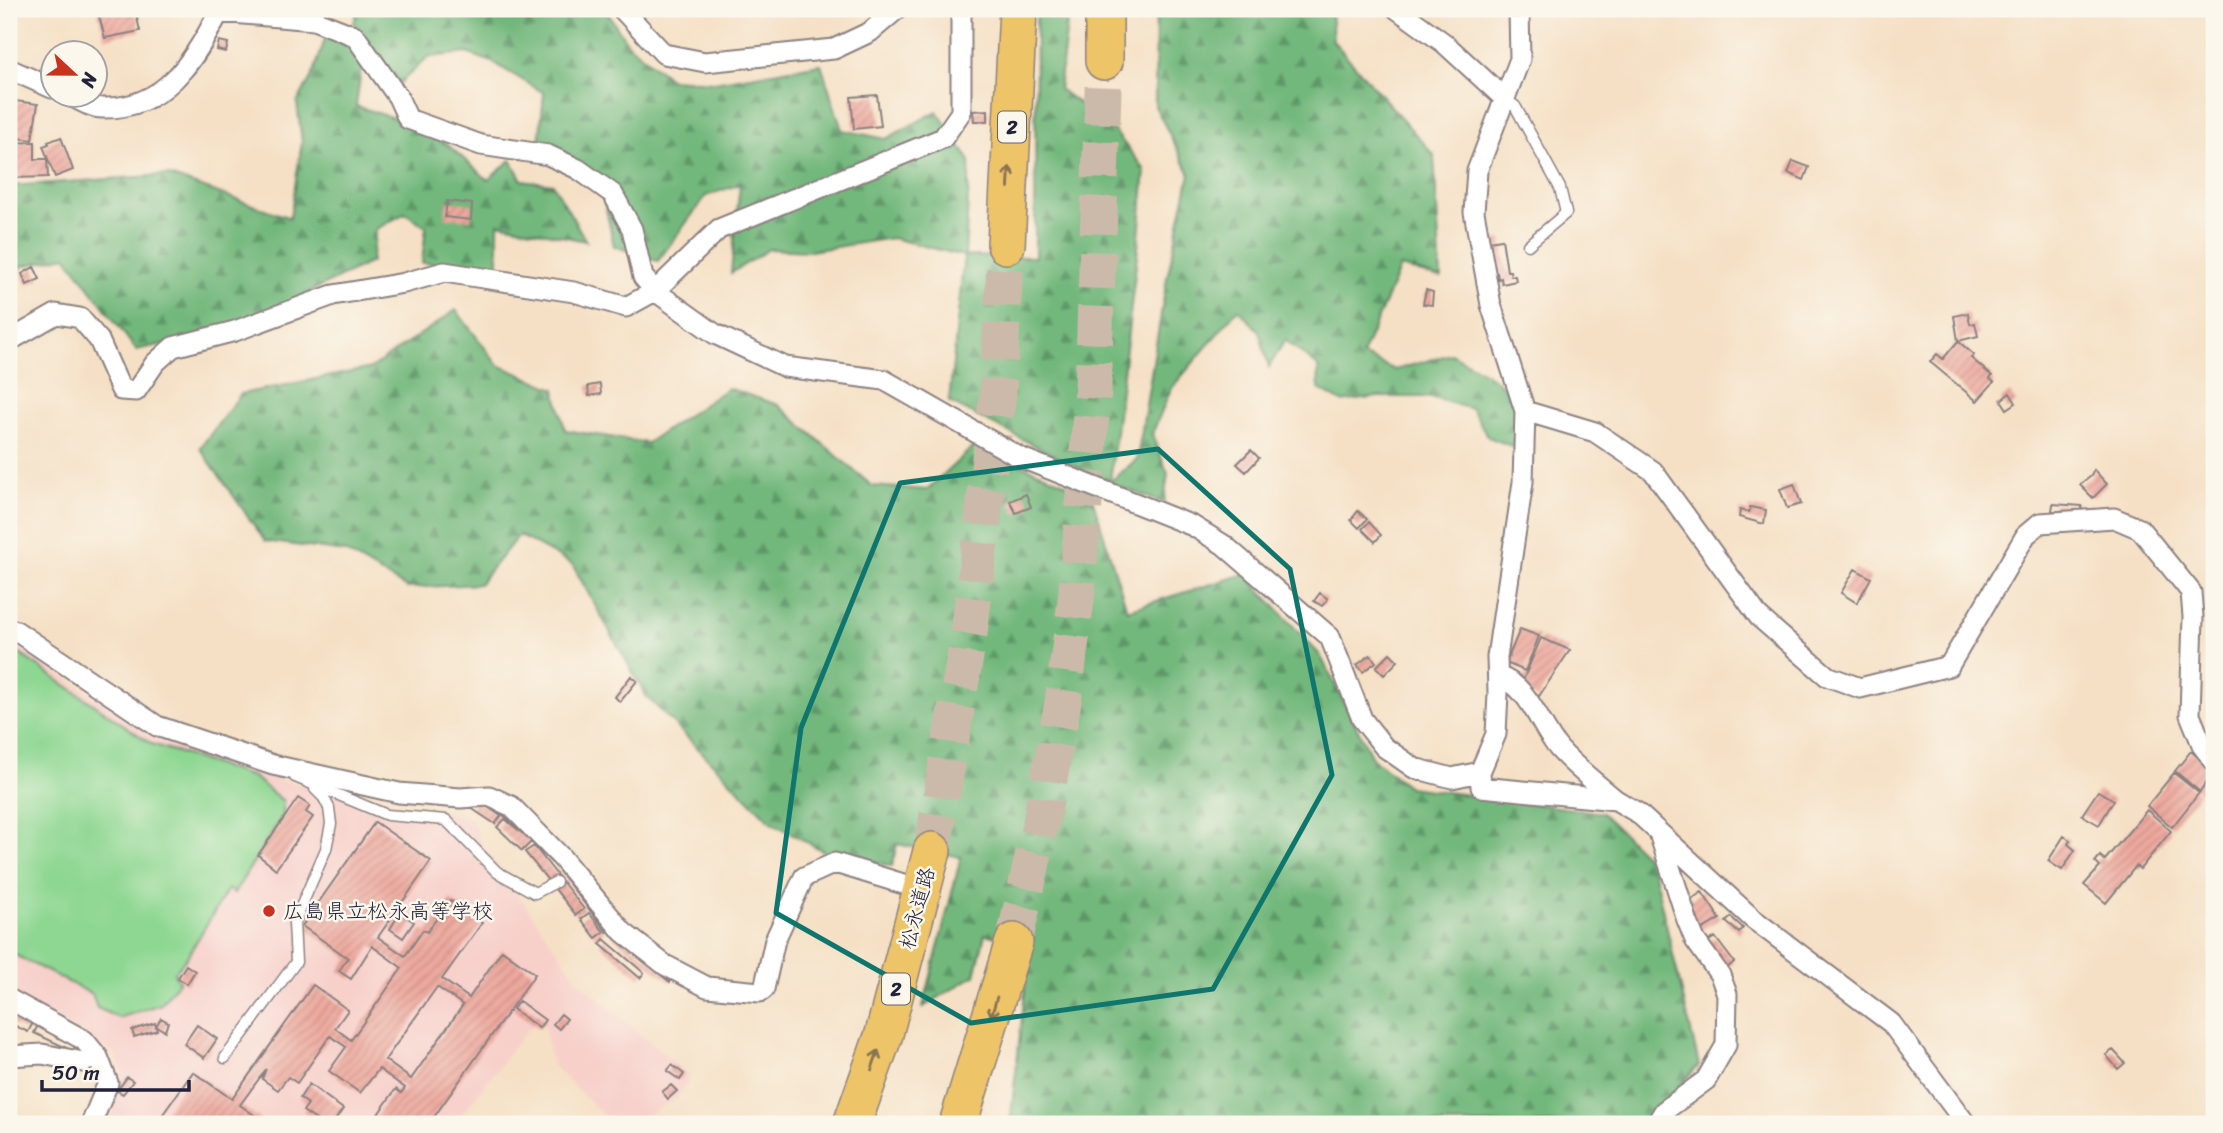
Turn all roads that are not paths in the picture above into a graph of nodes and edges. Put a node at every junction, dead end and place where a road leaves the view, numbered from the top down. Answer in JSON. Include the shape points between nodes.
{"nodes":[{"id":1,"x":622,"y":9,"type":"edge"},
{"id":2,"x":897,"y":9,"type":"edge"},
{"id":3,"x":961,"y":9,"type":"edge"},
{"id":4,"x":1018,"y":9,"type":"edge"},
{"id":5,"x":1104,"y":9,"type":"edge"},
{"id":6,"x":1397,"y":9,"type":"edge"},
{"id":7,"x":1519,"y":9,"type":"edge"},
{"id":8,"x":217,"y":10,"type":"edge"},
{"id":9,"x":1104,"y":61,"type":"tunnel mouth"},
{"id":10,"x":9,"y":69,"type":"edge"},
{"id":11,"x":38,"y":82,"type":"edge"},
{"id":12,"x":1506,"y":99,"type":"junction"},
{"id":13,"x":108,"y":107,"type":"edge"},
{"id":14,"x":1006,"y":245,"type":"tunnel mouth"},
{"id":15,"x":1528,"y":245,"type":"dead end"},
{"id":16,"x":655,"y":291,"type":"junction"},
{"id":17,"x":9,"y":341,"type":"edge"},
{"id":18,"x":1525,"y":411,"type":"junction"},
{"id":19,"x":9,"y":629,"type":"edge"},
{"id":20,"x":1498,"y":676,"type":"junction"},
{"id":21,"x":2214,"y":761,"type":"edge"},
{"id":22,"x":273,"y":765,"type":"junction"},
{"id":23,"x":1480,"y":772,"type":"junction"},
{"id":24,"x":311,"y":785,"type":"junction"},
{"id":25,"x":1616,"y":800,"type":"junction"},
{"id":26,"x":1658,"y":832,"type":"junction"},
{"id":27,"x":932,"y":851,"type":"tunnel mouth"},
{"id":28,"x":556,"y":882,"type":"dead end"},
{"id":29,"x":923,"y":890,"type":"junction"},
{"id":30,"x":1014,"y":942,"type":"tunnel mouth"},
{"id":31,"x":9,"y":999,"type":"edge"},
{"id":32,"x":9,"y":1056,"type":"edge"},
{"id":33,"x":98,"y":1057,"type":"junction"},
{"id":34,"x":225,"y":1058,"type":"dead end"},
{"id":35,"x":91,"y":1124,"type":"edge"},
{"id":36,"x":852,"y":1124,"type":"edge"},
{"id":37,"x":958,"y":1124,"type":"edge"},
{"id":38,"x":1656,"y":1124,"type":"edge"},
{"id":39,"x":1966,"y":1124,"type":"edge"}],
"edges":[{"from":1,"to":2,"type":"street","via":[[664,54],[705,62],[834,49],[870,32]]},
{"from":3,"to":16,"type":"street","via":[[961,112],[943,138],[719,229]]},
{"from":14,"to":4,"type":"highway","number":"2","one_way":true},
{"from":5,"to":9,"type":"highway"},
{"from":6,"to":12,"type":"street","via":[[1444,43]]},
{"from":7,"to":12,"type":"street","via":[[1520,59]]},
{"from":8,"to":13,"type":"street","via":[[198,53],[176,79],[141,104]]},
{"from":8,"to":16,"type":"street","via":[[314,20],[355,36],[408,119],[481,145],[548,155],[578,169],[612,194],[632,229],[642,277]]},
{"from":10,"to":11,"type":"street"},
{"from":12,"to":15,"type":"lane","via":[[1515,106],[1560,188],[1566,213]]},
{"from":12,"to":18,"type":"street","via":[[1477,171],[1474,212],[1491,305]]},
{"from":16,"to":17,"type":"street","via":[[626,307],[574,292],[444,272],[333,295],[236,331],[173,347],[136,391],[121,390],[99,340],[80,318],[56,314]]},
{"from":16,"to":23,"type":"street","via":[[715,334],[785,367],[884,380],[1019,457],[1193,526],[1224,545],[1330,638],[1362,719],[1384,747],[1414,768],[1452,778]]},
{"from":18,"to":20,"type":"street","via":[[1523,482]]},
{"from":18,"to":21,"type":"street","via":[[1595,432],[1654,471],[1759,617],[1827,676],[1860,688],[1949,666],[2026,535],[2040,523],[2114,518],[2140,529],[2191,592],[2190,715]]},
{"from":19,"to":22,"type":"street","via":[[157,726]]},
{"from":20,"to":23,"type":"street","via":[[1496,734]]},
{"from":20,"to":25,"type":"street","via":[[1509,680],[1531,704],[1559,749]]},
{"from":22,"to":24,"type":"lane"},
{"from":22,"to":29,"type":"street","via":[[399,793],[489,796],[512,806],[623,932],[665,965],[707,987],[764,989],[775,940],[804,877],[835,863]]},
{"from":23,"to":25,"type":"street","via":[[1481,787]]},
{"from":24,"to":28,"type":"lane","via":[[387,815],[446,820],[497,872],[535,893]]},
{"from":24,"to":34,"type":"lane","via":[[324,798],[331,824],[326,849],[294,923],[296,962]]},
{"from":25,"to":26,"type":"street"},
{"from":26,"to":38,"type":"street","via":[[1686,920],[1727,994],[1726,1045],[1706,1080],[1664,1111]]},
{"from":26,"to":39,"type":"street","via":[[1753,919],[1892,1024]]},
{"from":27,"to":29,"type":"highway","name":"松永道路","number":"2"},
{"from":36,"to":29,"type":"highway","name":"松永道路","number":"2","one_way":true,"via":[[884,1034]]},
{"from":30,"to":37,"type":"highway","one_way":true},
{"from":31,"to":33,"type":"street","via":[[84,1040]]},
{"from":32,"to":33,"type":"street","via":[[42,1054],[83,1062]]},
{"from":33,"to":35,"type":"street","via":[[108,1083]]}]}
